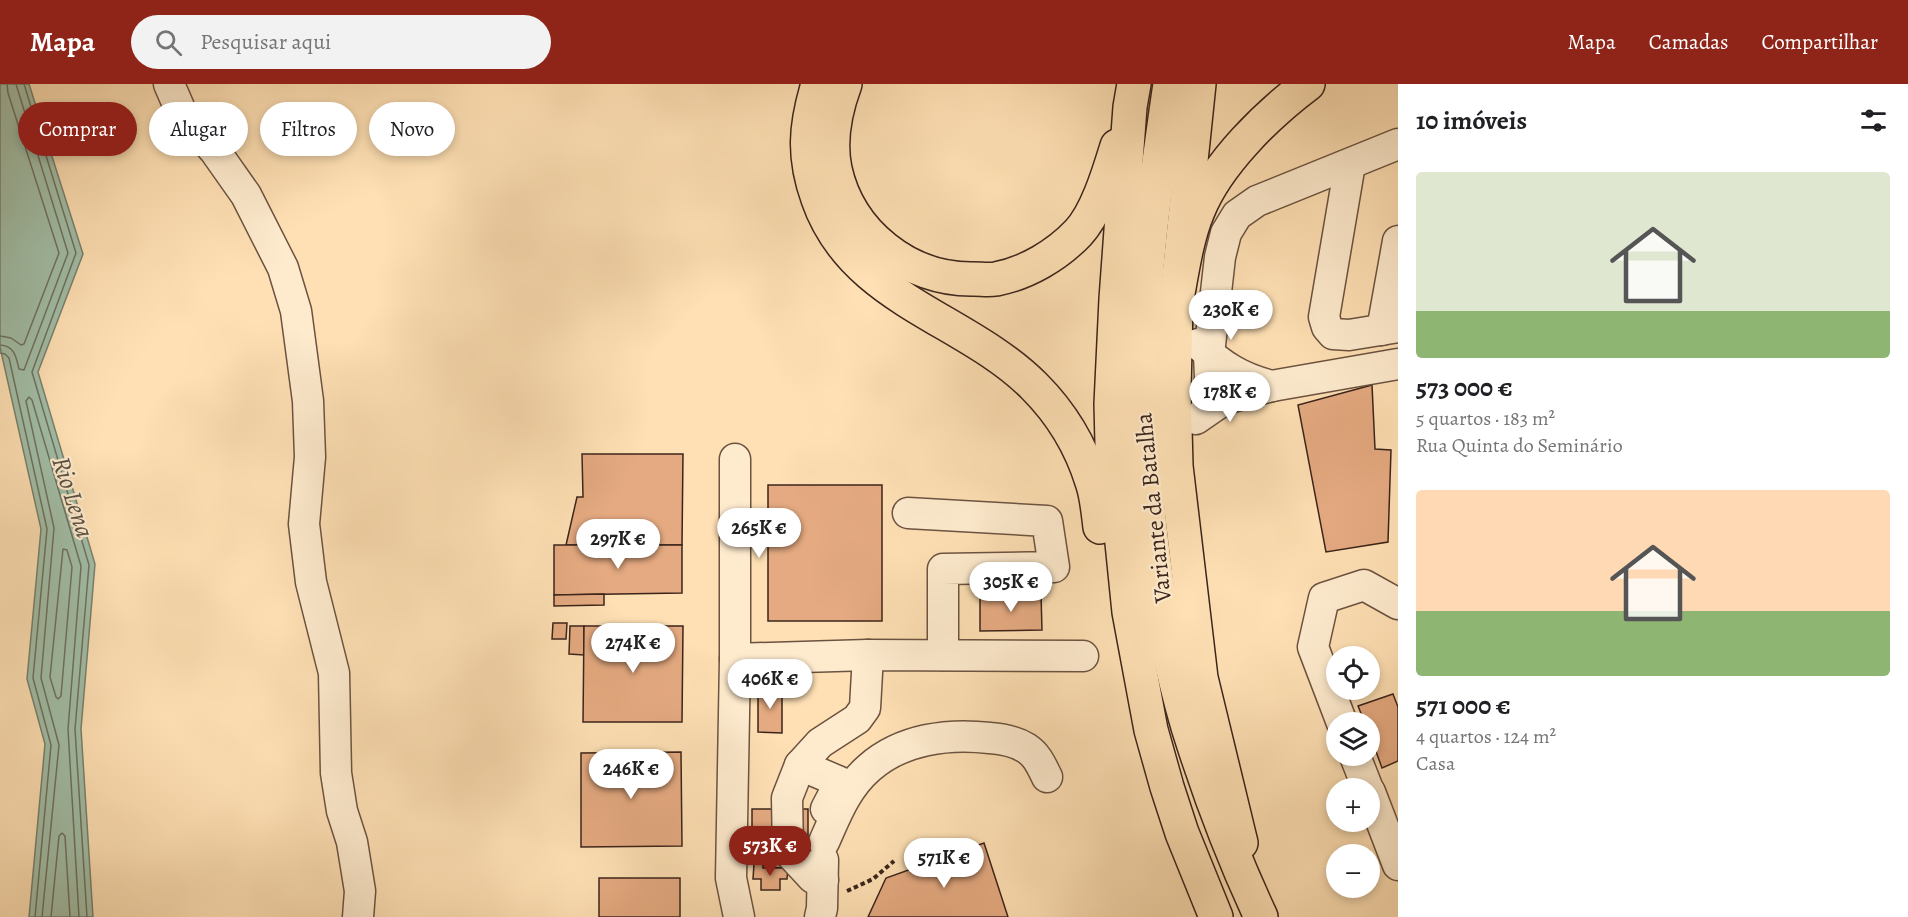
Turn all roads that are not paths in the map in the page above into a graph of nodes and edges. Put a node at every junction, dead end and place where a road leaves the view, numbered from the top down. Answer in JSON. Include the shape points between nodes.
{"nodes":[{"id":1,"x":169,"y":84,"type":"edge"},
{"id":2,"x":818,"y":84,"type":"edge"},
{"id":3,"x":845,"y":84,"type":"edge"},
{"id":4,"x":1170,"y":84,"type":"edge"},
{"id":5,"x":1199,"y":84,"type":"edge"},
{"id":6,"x":1308,"y":84,"type":"edge"},
{"id":7,"x":1132,"y":95,"type":"edge"},
{"id":8,"x":1398,"y":144,"type":"edge"},
{"id":9,"x":1350,"y":164,"type":"junction"},
{"id":10,"x":1398,"y":241,"type":"edge"},
{"id":11,"x":1175,"y":313,"type":"junction"},
{"id":12,"x":1390,"y":329,"type":"edge"},
{"id":13,"x":1209,"y":354,"type":"junction"},
{"id":14,"x":1398,"y":364,"type":"edge"},
{"id":15,"x":1272,"y":386,"type":"junction"},
{"id":16,"x":1206,"y":411,"type":"junction"},
{"id":17,"x":1176,"y":447,"type":"junction"},
{"id":18,"x":735,"y":459,"type":"dead end"},
{"id":19,"x":908,"y":513,"type":"dead end"},
{"id":20,"x":1398,"y":604,"type":"edge"},
{"id":21,"x":1128,"y":612,"type":"junction"},
{"id":22,"x":868,"y":655,"type":"junction"},
{"id":23,"x":943,"y":655,"type":"junction"},
{"id":24,"x":1083,"y":656,"type":"dead end"},
{"id":25,"x":735,"y":659,"type":"junction"},
{"id":26,"x":1338,"y":712,"type":"edge"},
{"id":27,"x":800,"y":765,"type":"junction"},
{"id":28,"x":1047,"y":777,"type":"dead end"},
{"id":29,"x":1380,"y":819,"type":"edge"},
{"id":30,"x":824,"y":842,"type":"junction"},
{"id":31,"x":1398,"y":865,"type":"edge"},
{"id":32,"x":824,"y":903,"type":"edge"},
{"id":33,"x":1260,"y":915,"type":"edge"},
{"id":34,"x":358,"y":917,"type":"edge"},
{"id":35,"x":739,"y":917,"type":"edge"},
{"id":36,"x":1216,"y":917,"type":"edge"}],
"edges":[{"from":1,"to":34,"type":"street","via":[[182,114],[246,195],[283,268],[296,311],[309,401],[310,457],[304,524],[311,582],[334,673],[336,773],[360,891]]},
{"from":2,"to":21,"type":"main road","via":[[806,146],[813,186],[831,228],[860,266],[878,282],[1015,369],[1053,409],[1077,443],[1093,483],[1110,574]]},
{"from":3,"to":7,"type":"main road","via":[[832,146],[844,196],[887,252],[906,264],[958,279],[995,279],[1030,268],[1080,231],[1095,207]]},
{"from":4,"to":33,"type":"main road","name":"Variante da Batalha","via":[[1143,330],[1143,398],[1153,550],[1166,633],[1188,726],[1217,813]]},
{"from":5,"to":11,"type":"main road"},
{"from":6,"to":11,"type":"main road","via":[[1238,150],[1210,187],[1190,235]]},
{"from":7,"to":21,"type":"main road","name":"Variante da Batalha","via":[[1111,404]]},
{"from":8,"to":9,"type":"street"},
{"from":9,"to":12,"type":"street","via":[[1324,317],[1333,334]]},
{"from":9,"to":13,"type":"street","via":[[1257,201],[1237,215],[1226,232],[1220,257]]},
{"from":10,"to":12,"type":"street"},
{"from":11,"to":13,"type":"street"},
{"from":11,"to":17,"type":"main road"},
{"from":13,"to":15,"type":"street","via":[[1250,381]]},
{"from":13,"to":16,"type":"street"},
{"from":14,"to":15,"type":"street"},
{"from":15,"to":16,"type":"street","via":[[1225,399]]},
{"from":16,"to":17,"type":"street","via":[[1188,426]]},
{"from":17,"to":33,"type":"main road","via":[[1201,678]]},
{"from":18,"to":25,"type":"street"},
{"from":19,"to":23,"type":"street","via":[[1047,521],[1054,567],[943,569]]},
{"from":20,"to":26,"type":"street","via":[[1364,585],[1324,598],[1312,647]]},
{"from":21,"to":36,"type":"main road","name":"Variante da Batalha","via":[[1151,730],[1167,787]]},
{"from":22,"to":23,"type":"street"},
{"from":22,"to":25,"type":"street"},
{"from":22,"to":27,"type":"street","via":[[865,708],[857,719],[820,743]]},
{"from":23,"to":24,"type":"street"},
{"from":25,"to":35,"type":"street","via":[[731,878]]},
{"from":27,"to":30,"type":"street","via":[[840,782],[827,805]]},
{"from":27,"to":32,"type":"street","via":[[787,798],[788,851],[813,878]]},
{"from":28,"to":30,"type":"street","via":[[1039,760],[1015,742],[976,736],[923,740],[883,758],[862,774],[844,798]]},
{"from":29,"to":31,"type":"street"},
{"from":30,"to":32,"type":"street"}]}
